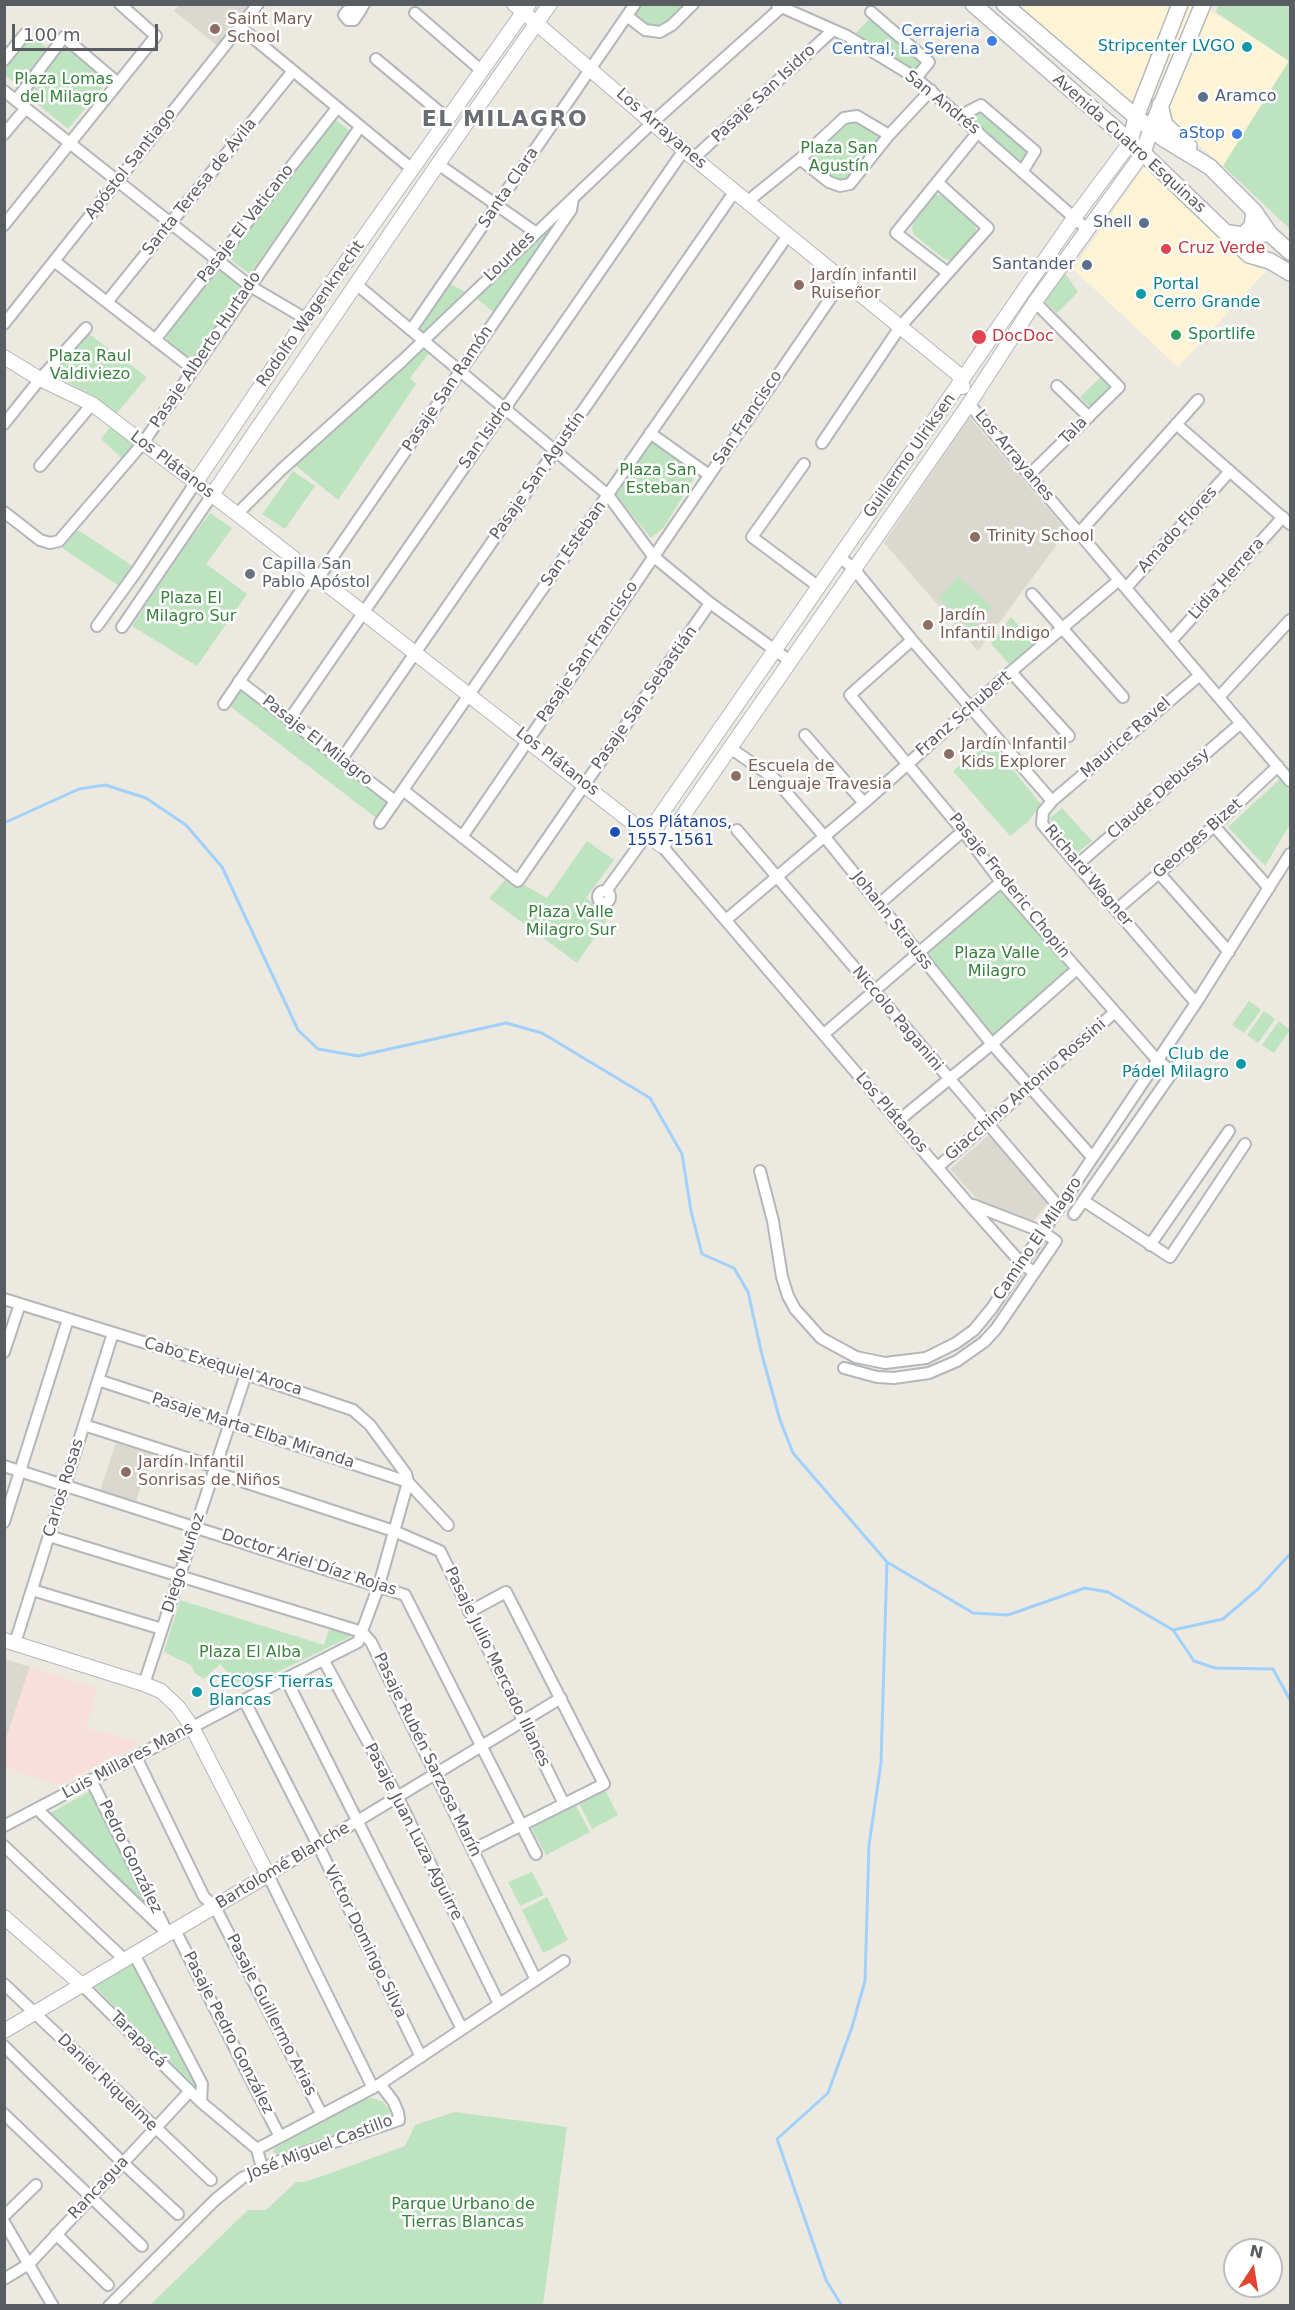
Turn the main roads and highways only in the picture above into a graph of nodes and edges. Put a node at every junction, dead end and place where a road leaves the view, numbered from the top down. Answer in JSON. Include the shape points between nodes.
{"nodes":[{"id":1,"x":973,"y":4,"type":"edge"},
{"id":2,"x":1004,"y":4,"type":"edge"},
{"id":3,"x":1180,"y":4,"type":"edge"},
{"id":4,"x":1203,"y":4,"type":"edge"},
{"id":5,"x":1161,"y":105,"type":"junction"},
{"id":6,"x":1136,"y":117,"type":"junction"},
{"id":7,"x":1151,"y":129,"type":"junction"},
{"id":8,"x":1130,"y":143,"type":"junction"},
{"id":9,"x":1143,"y":153,"type":"junction"},
{"id":10,"x":1210,"y":167,"type":"junction"},
{"id":11,"x":1254,"y":212,"type":"junction"},
{"id":12,"x":1229,"y":233,"type":"junction"},
{"id":13,"x":1270,"y":234,"type":"junction"},
{"id":14,"x":1290,"y":252,"type":"edge"},
{"id":15,"x":1249,"y":255,"type":"junction"},
{"id":16,"x":1290,"y":273,"type":"edge"}],
"edges":[{"from":1,"to":8,"type":"main road","name":"Avenida Cuatro Esquinas"},
{"from":2,"to":6,"type":"main road","name":"Avenida Cuatro Esquinas"},
{"from":3,"to":6,"type":"main road","name":"Guillermo Ulriksen"},
{"from":4,"to":5,"type":"main road","name":"Guillermo Ulriksen"},
{"from":5,"to":7,"type":"main road","name":"Guillermo Ulriksen"},
{"from":5,"to":10,"type":"main road","via":[[1165,125]]},
{"from":6,"to":7,"type":"main road","name":"Avenida Cuatro Esquinas"},
{"from":6,"to":8,"type":"main road","name":"Guillermo Ulriksen"},
{"from":7,"to":9,"type":"main road","name":"Guillermo Ulriksen"},
{"from":7,"to":10,"type":"main road","name":"Avenida Cuatro Esquinas"},
{"from":8,"to":9,"type":"main road","name":"Avenida Cuatro Esquinas"},
{"from":9,"to":12,"type":"main road","name":"Avenida Cuatro Esquinas"},
{"from":10,"to":11,"type":"main road","name":"Avenida Cuatro Esquinas"},
{"from":11,"to":12,"type":"main road","via":[[1252,226],[1243,235]]},
{"from":11,"to":13,"type":"main road","name":"Avenida Cuatro Esquinas"},
{"from":12,"to":15,"type":"main road","name":"Avenida Cuatro Esquinas"},
{"from":13,"to":14,"type":"main road","name":"Avenida Cuatro Esquinas"},
{"from":13,"to":15,"type":"main road","via":[[1255,238]]},
{"from":15,"to":16,"type":"main road","name":"Avenida Cuatro Esquinas"}]}
